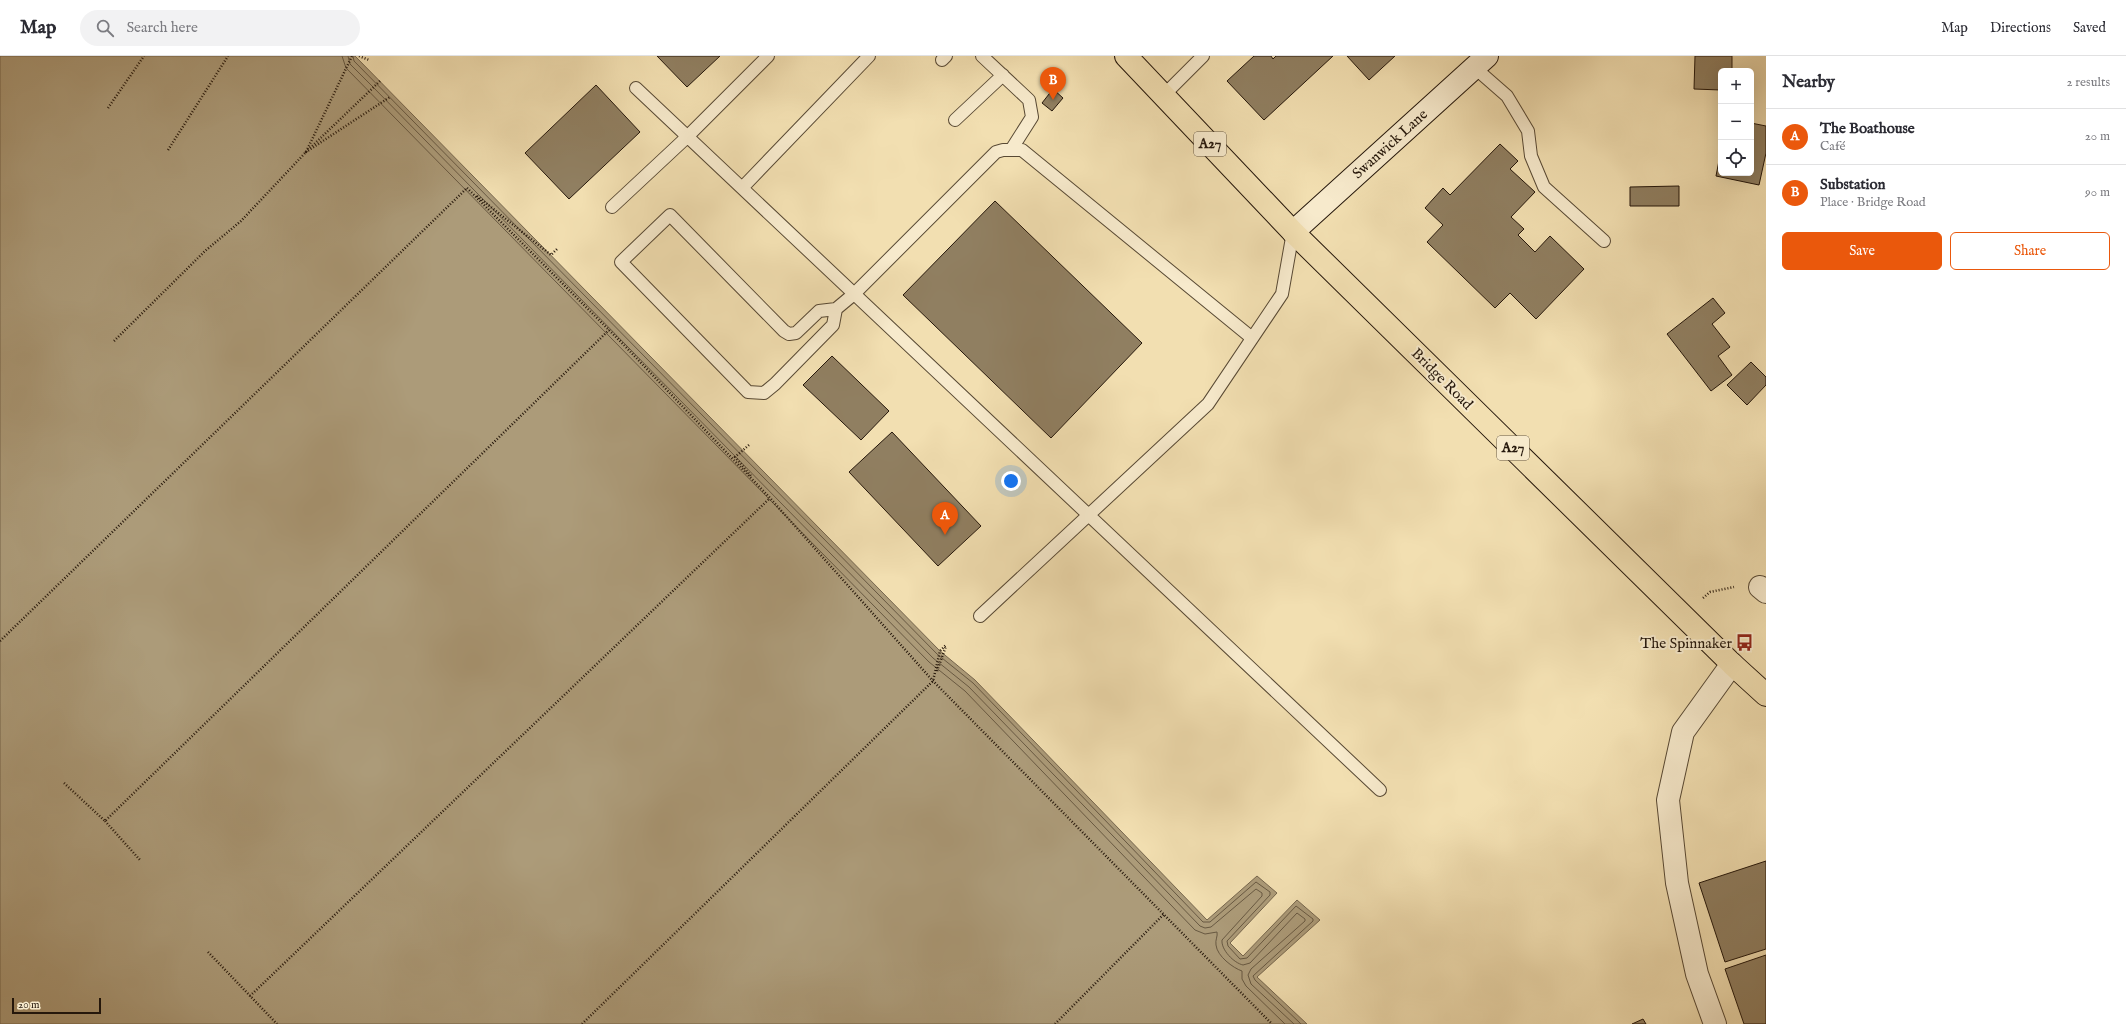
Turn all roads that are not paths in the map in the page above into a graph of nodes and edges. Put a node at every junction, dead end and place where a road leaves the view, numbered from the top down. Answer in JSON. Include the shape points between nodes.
{"nodes":[{"id":1,"x":768,"y":56,"type":"edge"},
{"id":2,"x":870,"y":56,"type":"edge"},
{"id":3,"x":982,"y":56,"type":"edge"},
{"id":4,"x":1126,"y":56,"type":"edge"},
{"id":5,"x":1203,"y":56,"type":"edge"},
{"id":6,"x":1481,"y":62,"type":"edge"},
{"id":7,"x":1003,"y":75,"type":"junction"},
{"id":8,"x":636,"y":88,"type":"dead end"},
{"id":9,"x":1164,"y":95,"type":"junction"},
{"id":10,"x":955,"y":120,"type":"dead end"},
{"id":11,"x":687,"y":137,"type":"junction"},
{"id":12,"x":1011,"y":150,"type":"junction"},
{"id":13,"x":742,"y":188,"type":"junction"},
{"id":14,"x":612,"y":207,"type":"dead end"},
{"id":15,"x":1293,"y":232,"type":"junction"},
{"id":16,"x":1604,"y":241,"type":"dead end"},
{"id":17,"x":854,"y":294,"type":"junction"},
{"id":18,"x":836,"y":309,"type":"junction"},
{"id":19,"x":1252,"y":338,"type":"junction"},
{"id":20,"x":1088,"y":515,"type":"junction"},
{"id":21,"x":980,"y":616,"type":"dead end"},
{"id":22,"x":1732,"y":664,"type":"junction"},
{"id":23,"x":1766,"y":695,"type":"edge"},
{"id":24,"x":1380,"y":790,"type":"dead end"},
{"id":25,"x":1715,"y":1024,"type":"edge"}],
"edges":[{"from":1,"to":11,"type":"lane"},
{"from":2,"to":13,"type":"lane"},
{"from":3,"to":7,"type":"lane"},
{"from":4,"to":9,"type":"main road","name":"Bridge Road","number":"A27"},
{"from":5,"to":9,"type":"lane"},
{"from":6,"to":15,"type":"street","name":"Swanwick Lane"},
{"from":6,"to":16,"type":"lane","via":[[1507,96],[1528,131],[1531,156],[1544,186]]},
{"from":7,"to":10,"type":"lane"},
{"from":7,"to":12,"type":"lane","via":[[1029,100],[1032,117]]},
{"from":8,"to":11,"type":"lane"},
{"from":9,"to":15,"type":"main road","name":"Bridge Road","number":"A27"},
{"from":11,"to":13,"type":"lane"},
{"from":11,"to":14,"type":"lane"},
{"from":12,"to":17,"type":"lane","via":[[996,152]]},
{"from":12,"to":19,"type":"lane","via":[[1022,150],[1030,155]]},
{"from":13,"to":17,"type":"lane"},
{"from":15,"to":19,"type":"lane","via":[[1282,294]]},
{"from":15,"to":22,"type":"main road","name":"Bridge Road","number":"A27"},
{"from":17,"to":18,"type":"lane"},
{"from":17,"to":20,"type":"lane"},
{"from":18,"to":18,"type":"lane","via":[[833,325],[775,384],[764,393],[748,392],[622,262],[670,215],[789,334],[796,333],[819,311]]},
{"from":19,"to":20,"type":"lane","via":[[1208,404]]},
{"from":20,"to":21,"type":"lane"},
{"from":20,"to":24,"type":"lane"},
{"from":22,"to":23,"type":"main road","name":"Bridge Road","number":"A27"},
{"from":22,"to":25,"type":"street","via":[[1683,732],[1668,800],[1677,883],[1697,974]]}]}
